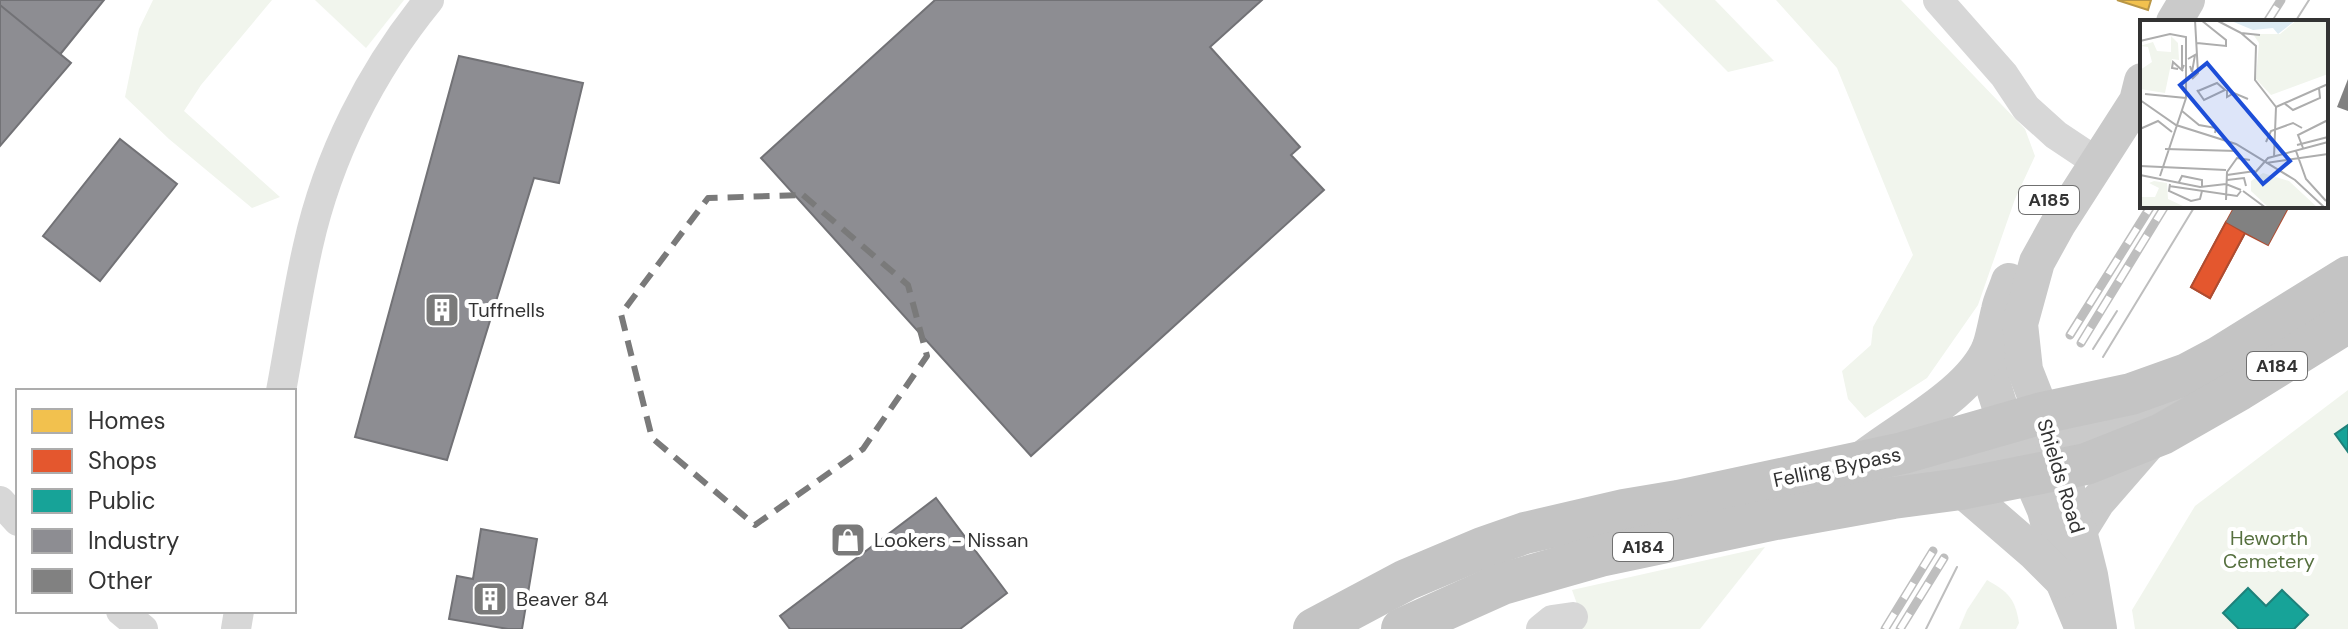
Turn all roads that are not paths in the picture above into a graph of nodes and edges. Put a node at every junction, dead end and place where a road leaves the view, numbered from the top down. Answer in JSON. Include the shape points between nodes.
{"nodes":[{"id":1,"x":429,"y":0,"type":"edge"},
{"id":2,"x":1938,"y":0,"type":"edge"},
{"id":3,"x":2187,"y":0,"type":"edge"},
{"id":4,"x":2175,"y":20,"type":"edge"},
{"id":5,"x":2140,"y":74,"type":"edge"},
{"id":6,"x":2140,"y":89,"type":"edge"},
{"id":7,"x":2088,"y":156,"type":"junction"},
{"id":8,"x":2348,"y":277,"type":"edge"},
{"id":9,"x":2348,"y":325,"type":"edge"},
{"id":10,"x":1990,"y":347,"type":"junction"},
{"id":11,"x":281,"y":389,"type":"edge"},
{"id":12,"x":2205,"y":409,"type":"junction"},
{"id":13,"x":2156,"y":437,"type":"junction"},
{"id":14,"x":2036,"y":446,"type":"junction"},
{"id":15,"x":1861,"y":460,"type":"junction"},
{"id":16,"x":1775,"y":480,"type":"junction"},
{"id":17,"x":1961,"y":489,"type":"junction"},
{"id":18,"x":0,"y":501,"type":"edge"},
{"id":19,"x":16,"y":519,"type":"edge"},
{"id":20,"x":2079,"y":531,"type":"junction"},
{"id":21,"x":2063,"y":581,"type":"junction"},
{"id":22,"x":123,"y":613,"type":"edge"},
{"id":23,"x":1573,"y":617,"type":"dead end"},
{"id":24,"x":143,"y":629,"type":"edge"},
{"id":25,"x":1314,"y":629,"type":"edge"},
{"id":26,"x":1402,"y":629,"type":"edge"},
{"id":27,"x":1541,"y":629,"type":"edge"},
{"id":28,"x":2083,"y":629,"type":"edge"},
{"id":29,"x":2099,"y":629,"type":"edge"}],
"edges":[{"from":1,"to":11,"type":"street","via":[[371,82],[338,151],[308,244]]},
{"from":2,"to":7,"type":"street","via":[[2026,108]]},
{"from":3,"to":4,"type":"main road"},
{"from":5,"to":7,"type":"main road","number":"A185","via":[[2119,90]]},
{"from":6,"to":7,"type":"main road","number":"A185","via":[[2137,101]]},
{"from":7,"to":10,"type":"main road","number":"A185","via":[[2022,250]]},
{"from":7,"to":14,"type":"main road","name":"Shields Road","number":"A185","via":[[2037,262],[2020,324]]},
{"from":8,"to":14,"type":"highway","name":"Felling Bypass","number":"A184","via":[[2187,374],[2131,394]]},
{"from":9,"to":12,"type":"highway","name":"Felling Bypass","number":"A184"},
{"from":9,"to":13,"type":"highway","via":[[2312,366],[2235,418],[2209,431]]},
{"from":10,"to":14,"type":"main road","name":"Shields Road","number":"A185","via":[[1993,385]]},
{"from":10,"to":15,"type":"main road","number":"A185","via":[[1955,391]]},
{"from":12,"to":13,"type":"highway","name":"Felling Bypass","number":"A184"},
{"from":12,"to":14,"type":"main road","via":[[2157,414]]},
{"from":13,"to":14,"type":"highway","name":"Felling Bypass","number":"A184","via":[[2086,464]]},
{"from":13,"to":20,"type":"main road","via":[[2097,502]]},
{"from":14,"to":15,"type":"highway","name":"Felling Bypass","number":"A184"},
{"from":14,"to":16,"type":"main road","via":[[1821,489]]},
{"from":14,"to":17,"type":"highway","name":"Felling Bypass","number":"A184"},
{"from":14,"to":20,"type":"main road","name":"Shields Road"},
{"from":14,"to":21,"type":"main road","name":"Shields Road"},
{"from":15,"to":16,"type":"highway","name":"Felling Bypass","number":"A184"},
{"from":16,"to":25,"type":"highway","name":"Felling Bypass","number":"A184","via":[[1525,533],[1406,580]]},
{"from":17,"to":21,"type":"main road"},
{"from":17,"to":26,"type":"highway","name":"Felling Bypass","number":"A184","via":[[1776,519],[1600,556],[1502,584]]},
{"from":18,"to":19,"type":"street"},
{"from":20,"to":29,"type":"main road","name":"Shields Road"},
{"from":21,"to":28,"type":"main road","name":"Shields Road"},
{"from":22,"to":24,"type":"street"},
{"from":23,"to":27,"type":"street","via":[[1552,620]]}]}
